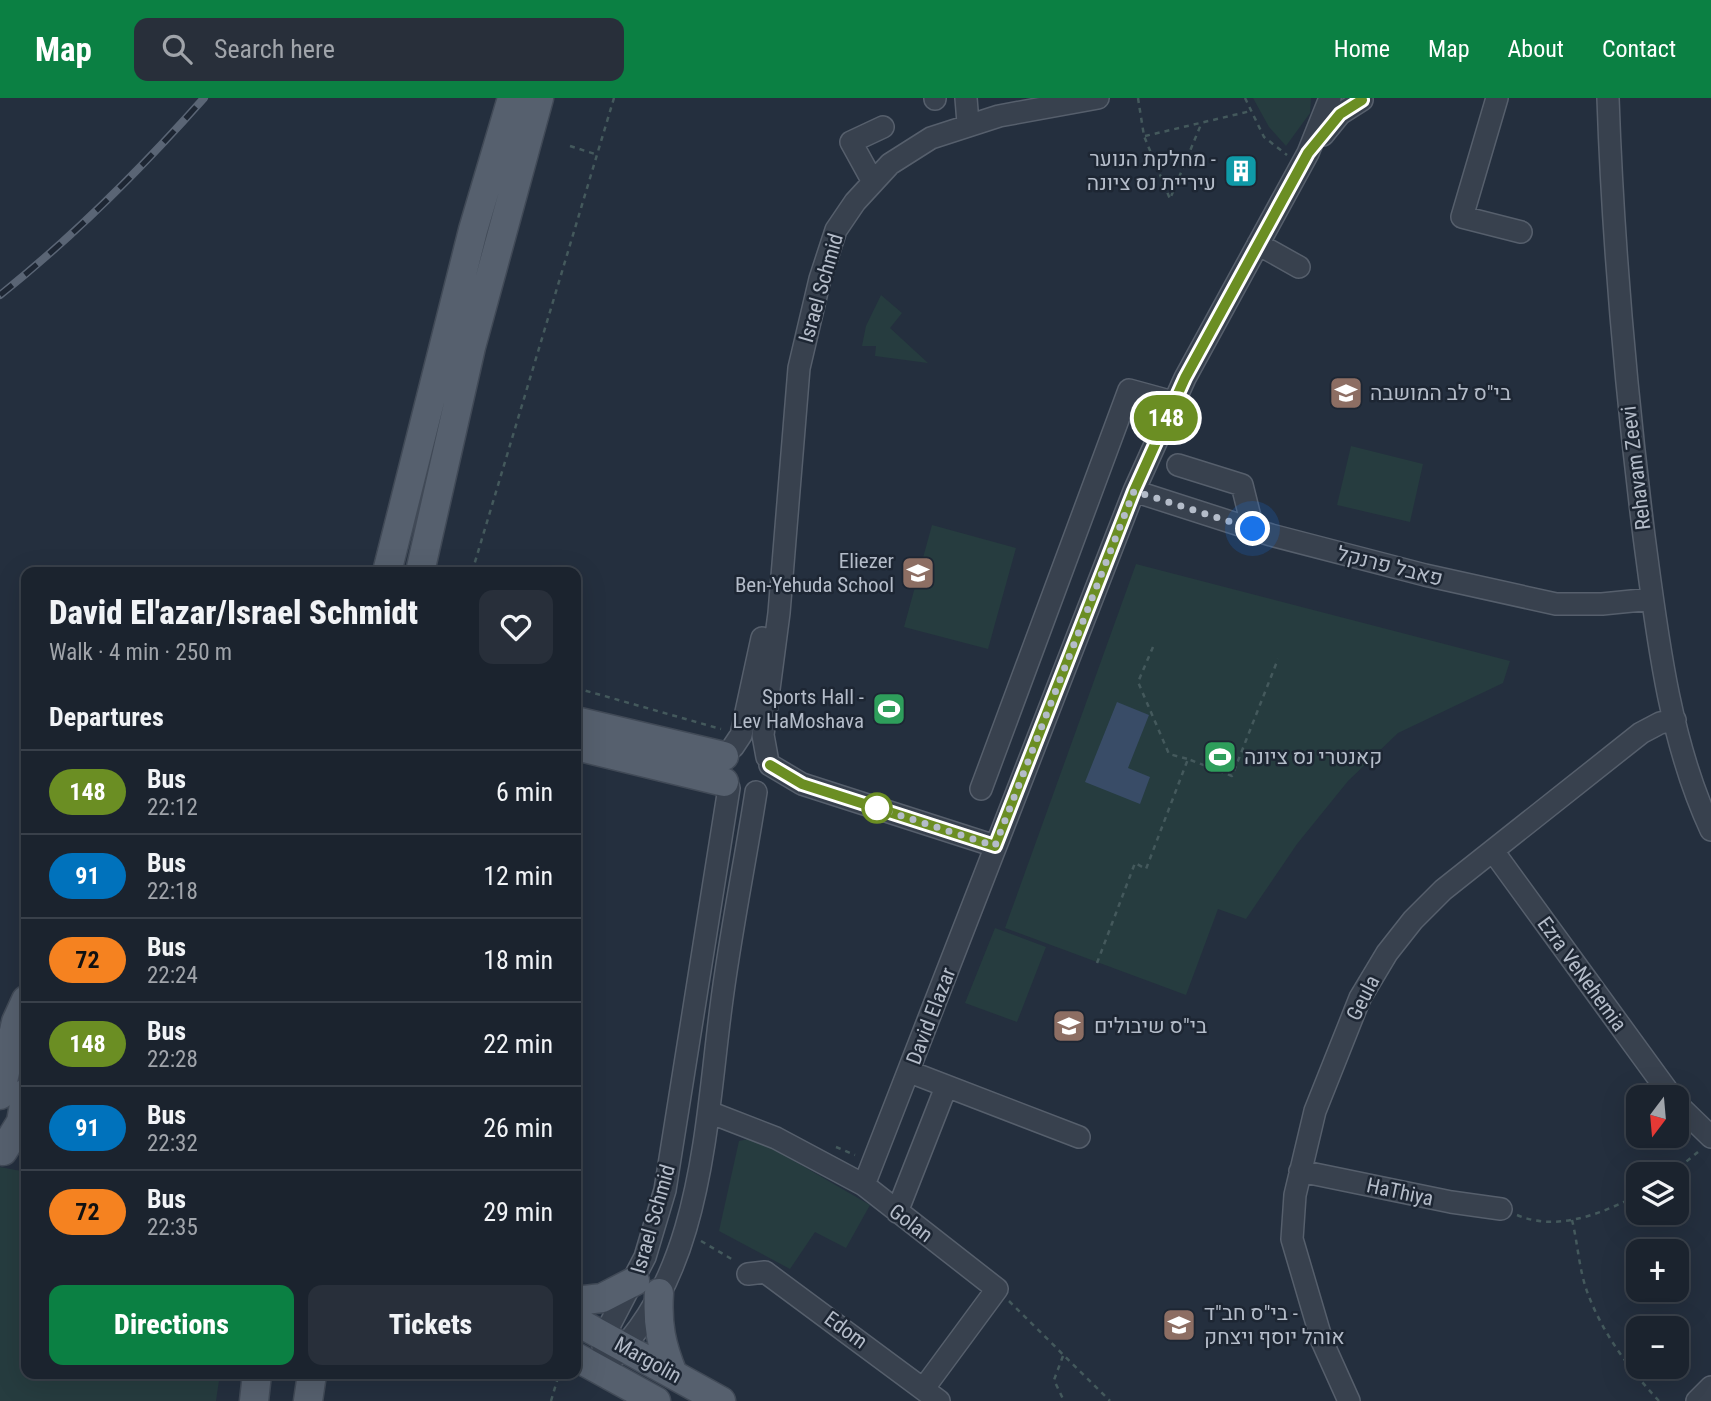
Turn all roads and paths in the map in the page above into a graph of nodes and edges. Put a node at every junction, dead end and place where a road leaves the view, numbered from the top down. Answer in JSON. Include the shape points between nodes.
{"nodes":[{"id":1,"x":512,"y":98,"type":"edge"},
{"id":2,"x":540,"y":98,"type":"edge"},
{"id":3,"x":614,"y":98,"type":"edge"},
{"id":4,"x":966,"y":98,"type":"edge"},
{"id":5,"x":1098,"y":98,"type":"edge"},
{"id":6,"x":1138,"y":98,"type":"edge"},
{"id":7,"x":1245,"y":98,"type":"edge"},
{"id":8,"x":1330,"y":98,"type":"edge"},
{"id":9,"x":1497,"y":98,"type":"edge"},
{"id":10,"x":1608,"y":98,"type":"edge"},
{"id":11,"x":1362,"y":99,"type":"edge"},
{"id":12,"x":1251,"y":111,"type":"junction"},
{"id":13,"x":1202,"y":122,"type":"junction"},
{"id":14,"x":968,"y":123,"type":"junction"},
{"id":15,"x":883,"y":127,"type":"dead end"},
{"id":16,"x":1144,"y":136,"type":"junction"},
{"id":17,"x":570,"y":146,"type":"dead end"},
{"id":18,"x":596,"y":153,"type":"junction"},
{"id":19,"x":1305,"y":159,"type":"junction"},
{"id":20,"x":873,"y":182,"type":"junction"},
{"id":21,"x":1521,"y":232,"type":"dead end"},
{"id":22,"x":1258,"y":244,"type":"junction"},
{"id":23,"x":1299,"y":267,"type":"dead end"},
{"id":24,"x":1173,"y":402,"type":"junction"},
{"id":25,"x":1178,"y":466,"type":"dead end"},
{"id":26,"x":788,"y":484,"type":"junction"},
{"id":27,"x":1134,"y":491,"type":"junction"},
{"id":28,"x":1253,"y":529,"type":"junction"},
{"id":29,"x":388,"y":567,"type":"edge"},
{"id":30,"x":420,"y":567,"type":"edge"},
{"id":31,"x":473,"y":567,"type":"edge"},
{"id":32,"x":1652,"y":599,"type":"junction"},
{"id":33,"x":1153,"y":647,"type":"dead end"},
{"id":34,"x":1278,"y":659,"type":"dead end"},
{"id":35,"x":1023,"y":675,"type":"junction"},
{"id":36,"x":581,"y":690,"type":"edge"},
{"id":37,"x":1056,"y":690,"type":"junction"},
{"id":38,"x":1675,"y":720,"type":"junction"},
{"id":39,"x":581,"y":722,"type":"edge"},
{"id":40,"x":581,"y":747,"type":"edge"},
{"id":41,"x":1188,"y":759,"type":"junction"},
{"id":42,"x":730,"y":762,"type":"junction"},
{"id":43,"x":765,"y":774,"type":"junction"},
{"id":44,"x":981,"y":789,"type":"dead end"},
{"id":45,"x":1711,"y":830,"type":"edge"},
{"id":46,"x":995,"y":846,"type":"junction"},
{"id":47,"x":1493,"y":851,"type":"junction"},
{"id":48,"x":1097,"y":962,"type":"dead end"},
{"id":49,"x":14,"y":1021,"type":"edge"},
{"id":50,"x":910,"y":1072,"type":"junction"},
{"id":51,"x":1663,"y":1085,"type":"edge"},
{"id":52,"x":946,"y":1087,"type":"junction"},
{"id":53,"x":0,"y":1095,"type":"edge"},
{"id":54,"x":21,"y":1108,"type":"edge"},
{"id":55,"x":709,"y":1112,"type":"junction"},
{"id":56,"x":1689,"y":1119,"type":"edge"},
{"id":57,"x":11,"y":1137,"type":"edge"},
{"id":58,"x":1079,"y":1137,"type":"dead end"},
{"id":59,"x":1707,"y":1142,"type":"edge"},
{"id":60,"x":1684,"y":1162,"type":"edge"},
{"id":61,"x":1300,"y":1171,"type":"junction"},
{"id":62,"x":864,"y":1185,"type":"junction"},
{"id":63,"x":1626,"y":1201,"type":"edge"},
{"id":64,"x":1501,"y":1209,"type":"joint"},
{"id":65,"x":897,"y":1212,"type":"junction"},
{"id":66,"x":1572,"y":1220,"type":"junction"},
{"id":67,"x":685,"y":1231,"type":"junction"},
{"id":68,"x":752,"y":1274,"type":"joint"},
{"id":69,"x":647,"y":1287,"type":"junction"},
{"id":70,"x":997,"y":1289,"type":"junction"},
{"id":71,"x":581,"y":1300,"type":"edge"},
{"id":72,"x":581,"y":1324,"type":"edge"},
{"id":73,"x":616,"y":1342,"type":"junction"},
{"id":74,"x":1063,"y":1356,"type":"junction"},
{"id":75,"x":588,"y":1363,"type":"edge"},
{"id":76,"x":673,"y":1374,"type":"junction"},
{"id":77,"x":256,"y":1379,"type":"edge"},
{"id":78,"x":311,"y":1379,"type":"edge"},
{"id":79,"x":558,"y":1379,"type":"edge"},
{"id":80,"x":1711,"y":1387,"type":"edge"},
{"id":81,"x":931,"y":1394,"type":"edge"},
{"id":82,"x":254,"y":1401,"type":"edge"},
{"id":83,"x":308,"y":1401,"type":"edge"},
{"id":84,"x":551,"y":1401,"type":"edge"},
{"id":85,"x":656,"y":1401,"type":"edge"},
{"id":86,"x":720,"y":1401,"type":"edge"},
{"id":87,"x":1064,"y":1401,"type":"edge"},
{"id":88,"x":1110,"y":1401,"type":"edge"},
{"id":89,"x":1349,"y":1401,"type":"edge"},
{"id":90,"x":1659,"y":1401,"type":"edge"},
{"id":91,"x":1697,"y":1401,"type":"edge"}],
"edges":[{"from":1,"to":29,"type":"main road","via":[[473,230]]},
{"from":2,"to":30,"type":"main road","via":[[474,335]]},
{"from":3,"to":18,"type":"path"},
{"from":4,"to":14,"type":"street"},
{"from":5,"to":14,"type":"street","name":"Israel Schmid"},
{"from":6,"to":16,"type":"path"},
{"from":7,"to":12,"type":"path"},
{"from":8,"to":19,"type":"street","name":"David Elazar"},
{"from":9,"to":21,"type":"street","via":[[1462,218]]},
{"from":10,"to":32,"type":"street","name":"Rehavam Zeevi","via":[[1630,422]]},
{"from":11,"to":19,"type":"street","name":"David Elazar","via":[[1340,114]]},
{"from":12,"to":13,"type":"path"},
{"from":12,"to":19,"type":"path","via":[[1264,136]]},
{"from":13,"to":16,"type":"path"},
{"from":13,"to":16,"type":"path","via":[[1170,199]]},
{"from":14,"to":20,"type":"street","name":"Israel Schmid","via":[[909,150]]},
{"from":15,"to":20,"type":"street","via":[[851,142]]},
{"from":17,"to":18,"type":"path"},
{"from":18,"to":31,"type":"path"},
{"from":19,"to":22,"type":"street","name":"David Elazar"},
{"from":20,"to":26,"type":"street","name":"Israel Schmid","via":[[836,230],[820,278],[799,368]]},
{"from":22,"to":23,"type":"street"},
{"from":22,"to":24,"type":"street","name":"David Elazar"},
{"from":24,"to":27,"type":"street","name":"David Elazar"},
{"from":24,"to":35,"type":"street","via":[[1129,390]]},
{"from":25,"to":28,"type":"street","via":[[1242,485]]},
{"from":26,"to":42,"type":"street","name":"Israel Schmid","via":[[758,664]]},
{"from":26,"to":43,"type":"street","name":"Israel Schmid","via":[[779,614],[763,735]]},
{"from":27,"to":28,"type":"street","name":"פאבל פרנקל"},
{"from":27,"to":37,"type":"street","name":"David Elazar"},
{"from":28,"to":32,"type":"street","name":"פאבל פרנקל","via":[[1556,604]]},
{"from":32,"to":38,"type":"street","name":"Rehavam Zeevi"},
{"from":33,"to":41,"type":"path","via":[[1138,682],[1169,754]]},
{"from":34,"to":41,"type":"path","via":[[1232,776]]},
{"from":35,"to":37,"type":"street"},
{"from":35,"to":44,"type":"street"},
{"from":36,"to":42,"type":"path"},
{"from":37,"to":46,"type":"street","name":"David Elazar"},
{"from":38,"to":45,"type":"street","name":"Rehavam Zeevi"},
{"from":38,"to":47,"type":"street","name":"Geula","via":[[1641,733]]},
{"from":39,"to":42,"type":"main road"},
{"from":40,"to":42,"type":"main road"},
{"from":41,"to":48,"type":"path","via":[[1146,869],[1135,863]]},
{"from":42,"to":43,"type":"street","via":[[748,744],[762,751]]},
{"from":42,"to":43,"type":"street","via":[[742,794]]},
{"from":42,"to":69,"type":"street","name":"Israel Schmid"},
{"from":43,"to":46,"type":"street"},
{"from":43,"to":55,"type":"street","name":"Israel Schmid","via":[[721,1004]]},
{"from":46,"to":50,"type":"street","name":"David Elazar"},
{"from":47,"to":51,"type":"street","name":"Ezra VeNehemia"},
{"from":47,"to":61,"type":"street","name":"Geula","via":[[1443,890],[1387,953],[1360,998],[1315,1111]]},
{"from":49,"to":53,"type":"main road"},
{"from":50,"to":52,"type":"street"},
{"from":50,"to":62,"type":"street","name":"David Elazar"},
{"from":52,"to":58,"type":"street"},
{"from":52,"to":65,"type":"street"},
{"from":54,"to":57,"type":"main road"},
{"from":55,"to":62,"type":"street","name":"Golan","via":[[776,1138]]},
{"from":55,"to":67,"type":"street","name":"Israel Schmid"},
{"from":56,"to":59,"type":"street"},
{"from":59,"to":60,"type":"path"},
{"from":61,"to":64,"type":"street","name":"HaThiya"},
{"from":61,"to":89,"type":"street","name":"Geula","via":[[1292,1239],[1322,1341]]},
{"from":62,"to":65,"type":"street","name":"Golan"},
{"from":63,"to":66,"type":"path"},
{"from":64,"to":66,"type":"path","via":[[1536,1223]]},
{"from":65,"to":70,"type":"street","name":"Golan"},
{"from":66,"to":90,"type":"path","via":[[1587,1292],[1610,1339]]},
{"from":67,"to":68,"type":"path"},
{"from":67,"to":69,"type":"street","name":"Israel Schmid"},
{"from":68,"to":81,"type":"street","name":"Edom","via":[[765,1272]]},
{"from":69,"to":71,"type":"main road"},
{"from":69,"to":73,"type":"street","name":"Israel Schmid"},
{"from":69,"to":76,"type":"main road"},
{"from":70,"to":74,"type":"path"},
{"from":70,"to":81,"type":"street"},
{"from":72,"to":73,"type":"main road","name":"Margolin"},
{"from":73,"to":75,"type":"street","name":"Israel Schmid"},
{"from":73,"to":76,"type":"main road","name":"Margolin"},
{"from":74,"to":87,"type":"path","via":[[1054,1380]]},
{"from":74,"to":88,"type":"path"},
{"from":75,"to":85,"type":"main road","name":"Margolin"},
{"from":76,"to":86,"type":"main road","name":"Margolin"},
{"from":77,"to":82,"type":"main road"},
{"from":78,"to":83,"type":"main road"},
{"from":79,"to":84,"type":"path"},
{"from":80,"to":91,"type":"street"}]}
